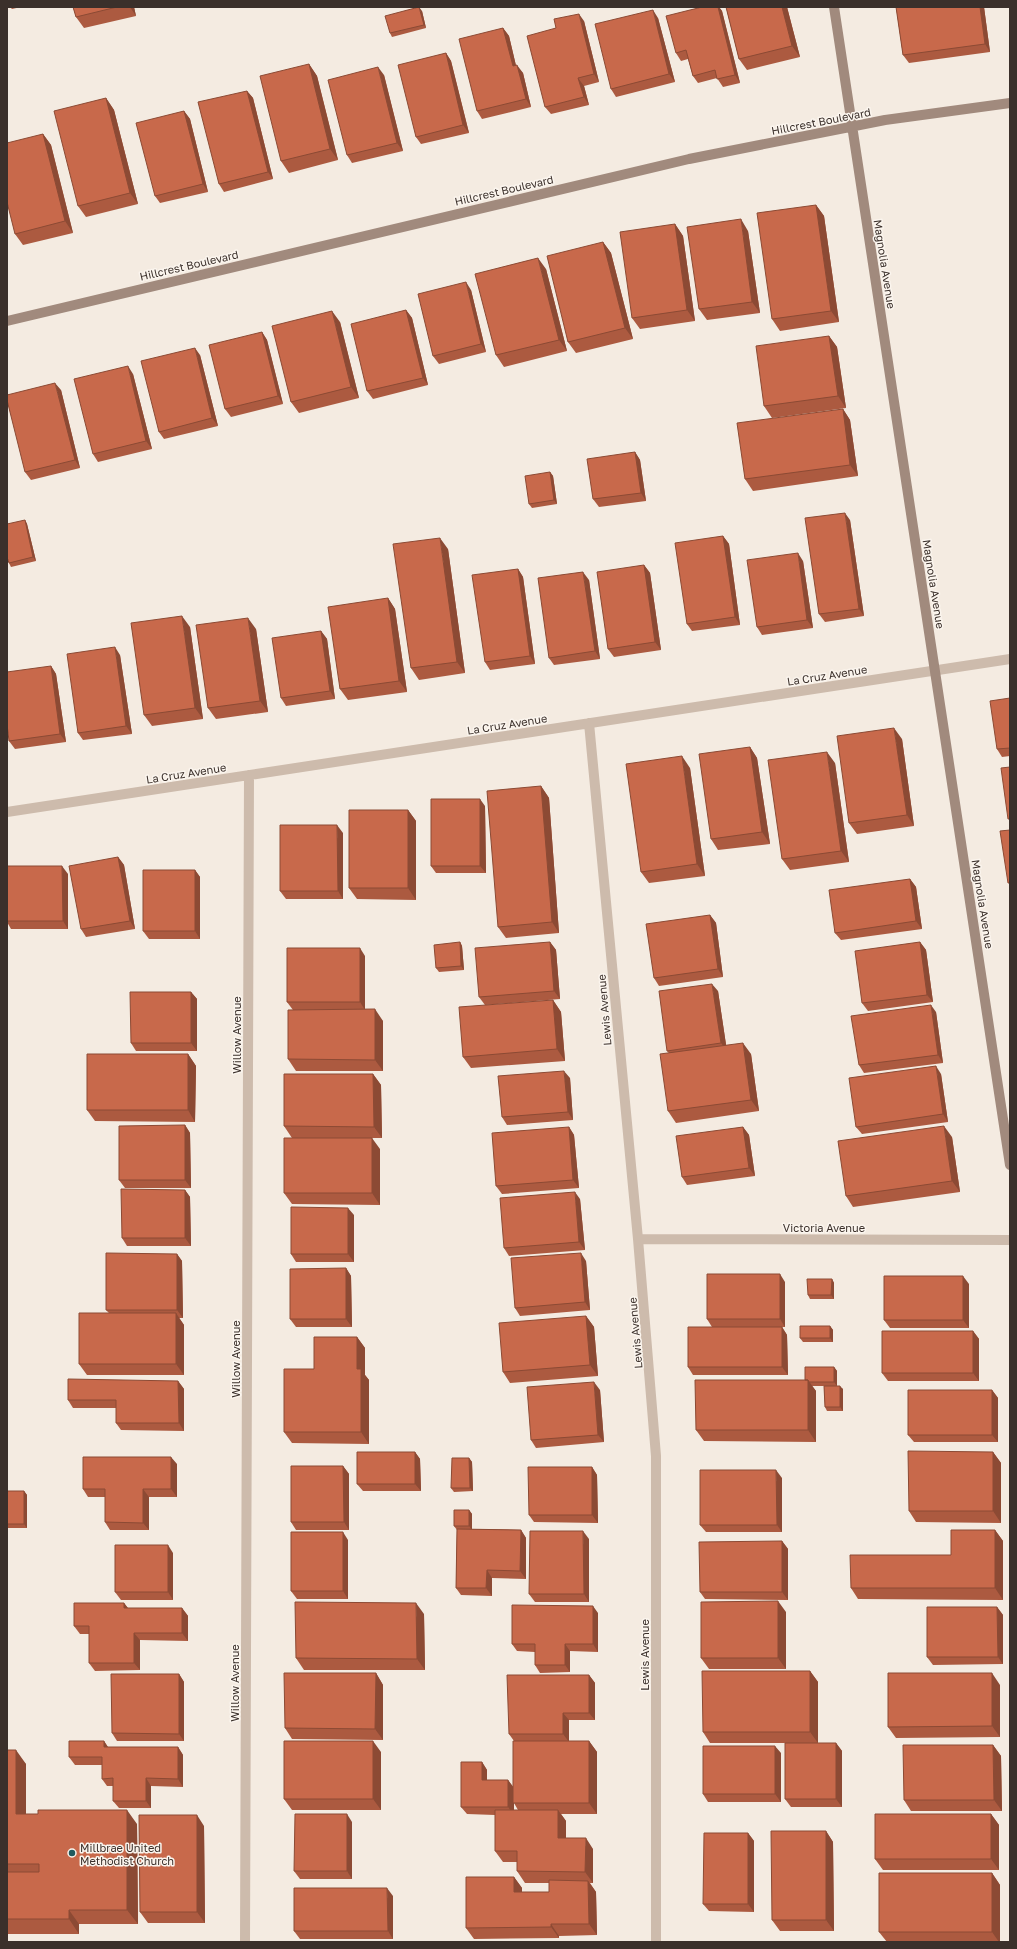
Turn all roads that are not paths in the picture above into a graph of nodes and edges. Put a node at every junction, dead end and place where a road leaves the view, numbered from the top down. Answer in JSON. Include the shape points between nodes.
{"nodes":[{"id":1,"x":834,"y":7,"type":"edge"},
{"id":2,"x":1010,"y":103,"type":"edge"},
{"id":3,"x":852,"y":126,"type":"junction"},
{"id":4,"x":7,"y":321,"type":"edge"},
{"id":5,"x":1010,"y":659,"type":"edge"},
{"id":6,"x":935,"y":671,"type":"junction"},
{"id":7,"x":589,"y":723,"type":"junction"},
{"id":8,"x":249,"y":775,"type":"junction"},
{"id":9,"x":7,"y":812,"type":"edge"},
{"id":10,"x":1010,"y":1165,"type":"edge"},
{"id":11,"x":638,"y":1239,"type":"junction"},
{"id":12,"x":1010,"y":1240,"type":"edge"},
{"id":13,"x":245,"y":1942,"type":"edge"},
{"id":14,"x":656,"y":1942,"type":"edge"}],
"edges":[{"from":1,"to":3,"type":"main road","name":"Magnolia Avenue"},
{"from":2,"to":3,"type":"main road","name":"Hillcrest Boulevard"},
{"from":3,"to":4,"type":"main road","name":"Hillcrest Boulevard","via":[[540,193]]},
{"from":3,"to":6,"type":"main road","name":"Magnolia Avenue"},
{"from":5,"to":6,"type":"street","name":"La Cruz Avenue"},
{"from":6,"to":7,"type":"street","name":"La Cruz Avenue"},
{"from":6,"to":10,"type":"main road","name":"Magnolia Avenue"},
{"from":7,"to":8,"type":"street","name":"La Cruz Avenue"},
{"from":7,"to":11,"type":"street","name":"Lewis Avenue"},
{"from":8,"to":9,"type":"street","name":"La Cruz Avenue"},
{"from":8,"to":13,"type":"street","name":"Willow Avenue"},
{"from":11,"to":12,"type":"street","name":"Victoria Avenue"},
{"from":11,"to":14,"type":"street","name":"Lewis Avenue","via":[[656,1456]]}]}
